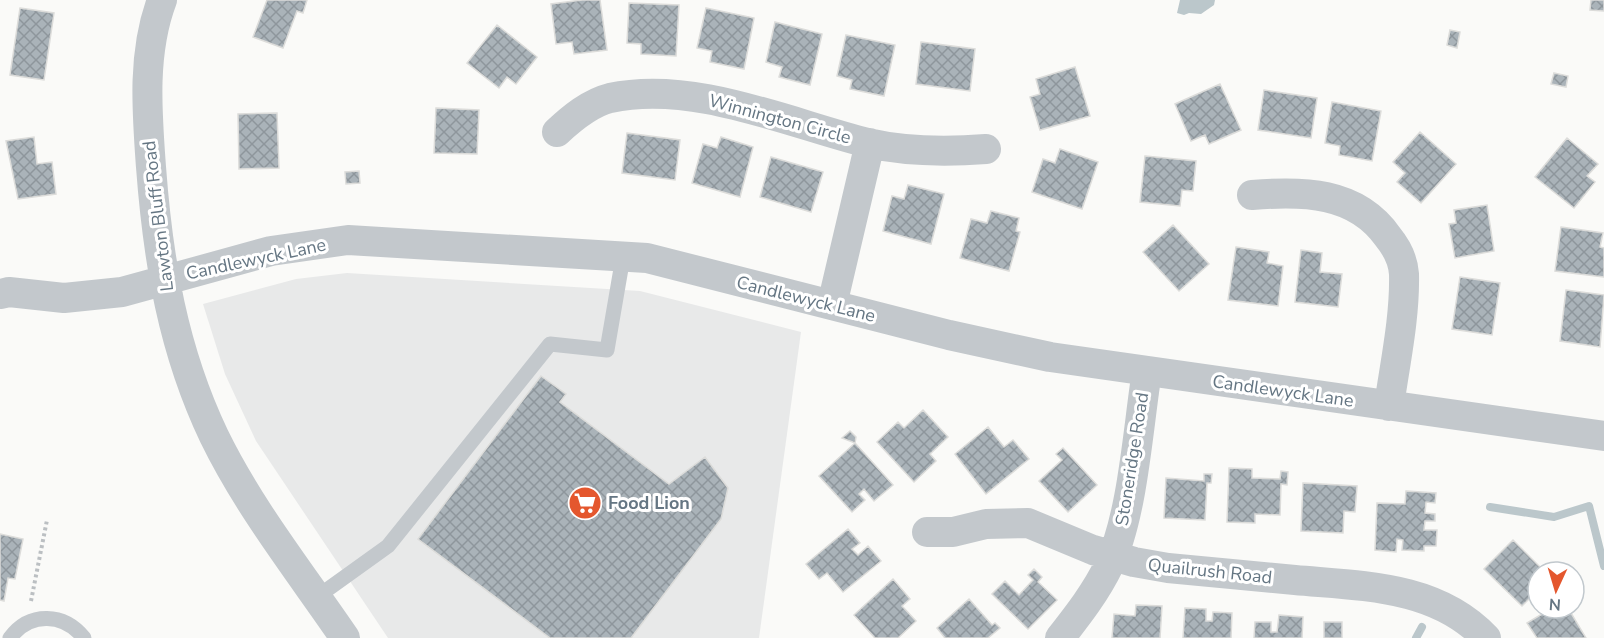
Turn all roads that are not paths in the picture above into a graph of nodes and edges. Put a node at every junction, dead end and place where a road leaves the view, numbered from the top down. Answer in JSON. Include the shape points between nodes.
{"nodes":[{"id":1,"x":162,"y":0,"type":"edge"},
{"id":2,"x":557,"y":132,"type":"dead end"},
{"id":3,"x":870,"y":143,"type":"junction"},
{"id":4,"x":986,"y":149,"type":"dead end"},
{"id":5,"x":1252,"y":195,"type":"dead end"},
{"id":6,"x":623,"y":257,"type":"junction"},
{"id":7,"x":163,"y":280,"type":"junction"},
{"id":8,"x":2,"y":295,"type":"edge"},
{"id":9,"x":832,"y":305,"type":"junction"},
{"id":10,"x":1147,"y":371,"type":"junction"},
{"id":11,"x":1389,"y":406,"type":"junction"},
{"id":12,"x":1604,"y":436,"type":"edge"},
{"id":13,"x":927,"y":532,"type":"dead end"},
{"id":14,"x":1113,"y":556,"type":"junction"},
{"id":15,"x":317,"y":597,"type":"junction"},
{"id":16,"x":10,"y":638,"type":"edge"},
{"id":17,"x":84,"y":638,"type":"edge"},
{"id":18,"x":345,"y":638,"type":"edge"},
{"id":19,"x":1060,"y":638,"type":"edge"},
{"id":20,"x":1486,"y":638,"type":"edge"}],
"edges":[{"from":1,"to":7,"type":"street","name":"Lawton Bluff Road","via":[[150,56],[146,107]]},
{"from":2,"to":3,"type":"street","name":"Winnington Circle","via":[[591,106],[610,98],[654,95],[705,99],[746,108]]},
{"from":3,"to":4,"type":"street","name":"Winnington Circle","via":[[926,151]]},
{"from":3,"to":9,"type":"street","name":"Winnington Circle"},
{"from":5,"to":11,"type":"street","via":[[1299,191],[1355,206],[1373,219],[1399,252],[1404,272],[1402,320]]},
{"from":6,"to":7,"type":"street","name":"Candlewyck Lane","via":[[348,240],[296,246]]},
{"from":6,"to":9,"type":"street","name":"Candlewyck Lane","via":[[647,258]]},
{"from":6,"to":15,"type":"lane","via":[[607,350],[550,344],[388,546]]},
{"from":7,"to":8,"type":"street","name":"Candlewyck Lane","via":[[122,292],[64,298]]},
{"from":7,"to":15,"type":"street","name":"Lawton Bluff Road","via":[[188,375],[214,436],[246,494]]},
{"from":9,"to":10,"type":"street","name":"Candlewyck Lane","via":[[1038,354]]},
{"from":10,"to":11,"type":"street","name":"Candlewyck Lane"},
{"from":10,"to":14,"type":"street","name":"Stoneridge Road","via":[[1123,525]]},
{"from":11,"to":12,"type":"street","name":"Candlewyck Lane"},
{"from":13,"to":14,"type":"street","name":"Quailrush Road","via":[[1021,523]]},
{"from":14,"to":19,"type":"street","name":"Stoneridge Road","via":[[1089,600]]},
{"from":14,"to":20,"type":"street","name":"Quailrush Road","via":[[1168,568],[1397,590],[1437,603],[1465,619]]},
{"from":15,"to":18,"type":"street","name":"Lawton Bluff Road"},
{"from":16,"to":17,"type":"lane","via":[[35,619],[50,618],[64,621]]}]}
